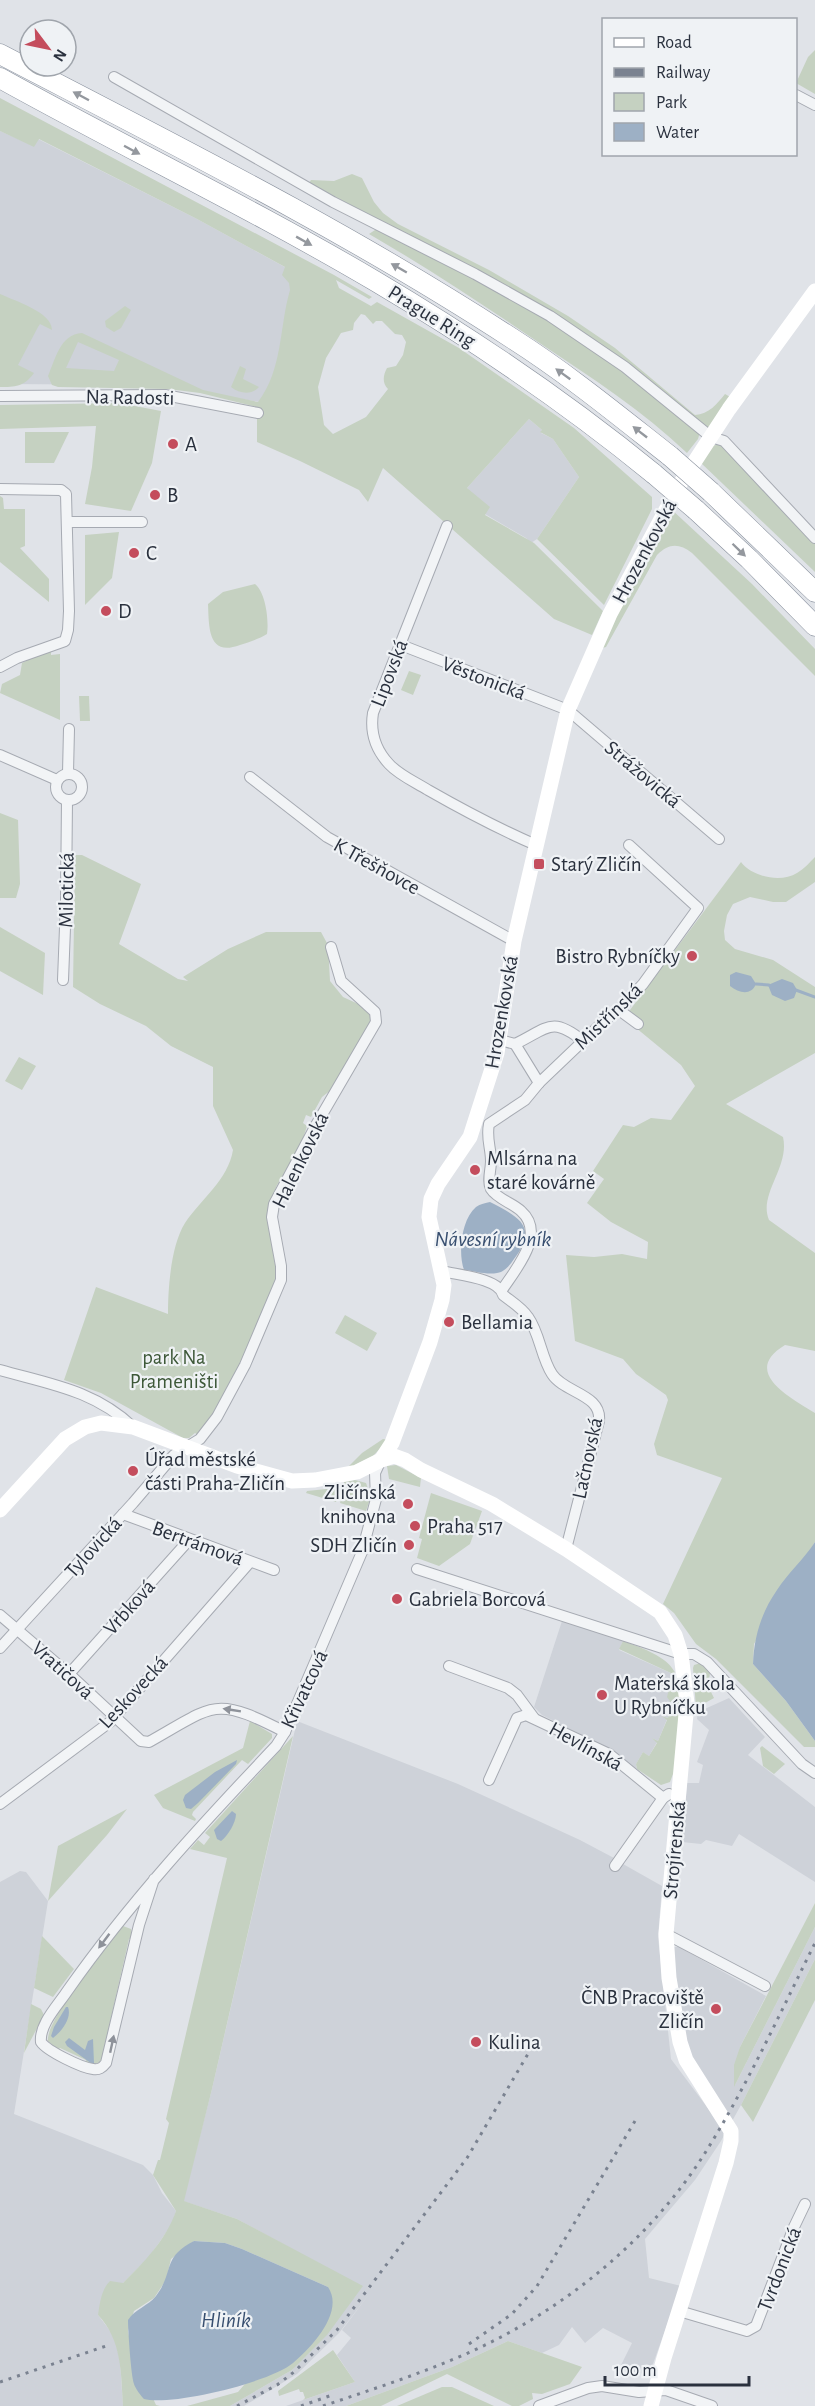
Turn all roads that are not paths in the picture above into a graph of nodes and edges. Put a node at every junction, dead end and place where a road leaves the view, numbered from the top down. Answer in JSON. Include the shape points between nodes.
{"nodes":[{"id":1,"x":0,"y":43,"type":"edge"},
{"id":2,"x":0,"y":54,"type":"edge"},
{"id":3,"x":18,"y":56,"type":"edge"},
{"id":4,"x":114,"y":77,"type":"dead end"},
{"id":5,"x":0,"y":78,"type":"edge"},
{"id":6,"x":49,"y":78,"type":"edge"},
{"id":7,"x":54,"y":82,"type":"junction"},
{"id":8,"x":0,"y":88,"type":"edge"},
{"id":9,"x":797,"y":96,"type":"edge"},
{"id":10,"x":815,"y":105,"type":"edge"},
{"id":11,"x":80,"y":123,"type":"junction"},
{"id":12,"x":815,"y":291,"type":"edge"},
{"id":13,"x":0,"y":396,"type":"edge"},
{"id":14,"x":258,"y":413,"type":"dead end"},
{"id":15,"x":711,"y":437,"type":"junction"},
{"id":16,"x":0,"y":489,"type":"edge"},
{"id":17,"x":68,"y":522,"type":"junction"},
{"id":18,"x":142,"y":522,"type":"dead end"},
{"id":19,"x":447,"y":526,"type":"dead end"},
{"id":20,"x":815,"y":538,"type":"edge"},
{"id":21,"x":815,"y":592,"type":"edge"},
{"id":22,"x":815,"y":626,"type":"edge"},
{"id":23,"x":400,"y":645,"type":"junction"},
{"id":24,"x":0,"y":667,"type":"edge"},
{"id":25,"x":567,"y":710,"type":"junction"},
{"id":26,"x":69,"y":729,"type":"dead end"},
{"id":27,"x":0,"y":755,"type":"edge"},
{"id":28,"x":68,"y":773,"type":"junction"},
{"id":29,"x":250,"y":777,"type":"dead end"},
{"id":30,"x":57,"y":780,"type":"junction"},
{"id":31,"x":67,"y":800,"type":"junction"},
{"id":32,"x":719,"y":838,"type":"dead end"},
{"id":33,"x":536,"y":845,"type":"junction"},
{"id":34,"x":629,"y":845,"type":"dead end"},
{"id":35,"x":514,"y":941,"type":"junction"},
{"id":36,"x":331,"y":947,"type":"dead end"},
{"id":37,"x":63,"y":980,"type":"dead end"},
{"id":38,"x":619,"y":1010,"type":"junction"},
{"id":39,"x":638,"y":1024,"type":"dead end"},
{"id":40,"x":500,"y":1040,"type":"junction"},
{"id":41,"x":583,"y":1041,"type":"junction"},
{"id":42,"x":515,"y":1044,"type":"junction"},
{"id":43,"x":539,"y":1083,"type":"junction"},
{"id":44,"x":482,"y":1122,"type":"junction"},
{"id":45,"x":442,"y":1271,"type":"junction"},
{"id":46,"x":502,"y":1290,"type":"junction"},
{"id":47,"x":0,"y":1370,"type":"edge"},
{"id":48,"x":133,"y":1427,"type":"junction"},
{"id":49,"x":187,"y":1448,"type":"junction"},
{"id":50,"x":381,"y":1460,"type":"junction"},
{"id":51,"x":0,"y":1510,"type":"edge"},
{"id":52,"x":123,"y":1514,"type":"junction"},
{"id":53,"x":189,"y":1540,"type":"junction"},
{"id":54,"x":566,"y":1549,"type":"junction"},
{"id":55,"x":250,"y":1562,"type":"junction"},
{"id":56,"x":417,"y":1569,"type":"dead end"},
{"id":57,"x":274,"y":1570,"type":"dead end"},
{"id":58,"x":0,"y":1615,"type":"edge"},
{"id":59,"x":18,"y":1631,"type":"junction"},
{"id":60,"x":0,"y":1648,"type":"edge"},
{"id":61,"x":681,"y":1654,"type":"junction"},
{"id":62,"x":449,"y":1666,"type":"dead end"},
{"id":63,"x":69,"y":1674,"type":"junction"},
{"id":64,"x":114,"y":1716,"type":"junction"},
{"id":65,"x":534,"y":1718,"type":"junction"},
{"id":66,"x":285,"y":1732,"type":"junction"},
{"id":67,"x":815,"y":1773,"type":"edge"},
{"id":68,"x":489,"y":1780,"type":"dead end"},
{"id":69,"x":680,"y":1788,"type":"junction"},
{"id":70,"x":663,"y":1798,"type":"junction"},
{"id":71,"x":0,"y":1804,"type":"edge"},
{"id":72,"x":615,"y":1866,"type":"dead end"},
{"id":73,"x":154,"y":1878,"type":"junction"},
{"id":74,"x":122,"y":1917,"type":"junction"},
{"id":75,"x":139,"y":1925,"type":"junction"},
{"id":76,"x":666,"y":1934,"type":"junction"},
{"id":77,"x":765,"y":1986,"type":"dead end"},
{"id":78,"x":804,"y":2204,"type":"dead end"},
{"id":79,"x":679,"y":2311,"type":"junction"},
{"id":80,"x":654,"y":2390,"type":"junction"},
{"id":81,"x":539,"y":2406,"type":"edge"},
{"id":82,"x":651,"y":2406,"type":"edge"},
{"id":83,"x":712,"y":2406,"type":"edge"}],
"edges":[{"from":1,"to":3,"type":"highway"},
{"from":2,"to":7,"type":"highway","name":"Prague Ring"},
{"from":4,"to":15,"type":"street","via":[[333,202],[550,316],[624,367]]},
{"from":5,"to":11,"type":"highway","name":"Prague Ring"},
{"from":6,"to":7,"type":"highway"},
{"from":21,"to":7,"type":"highway","name":"Prague Ring","one_way":true,"bridge":true,"via":[[670,456],[565,375],[445,295],[279,201]]},
{"from":8,"to":11,"type":"highway"},
{"from":9,"to":10,"type":"street"},
{"from":11,"to":22,"type":"highway","name":"Prague Ring","one_way":true,"bridge":true,"via":[[409,301],[549,393],[696,510]]},
{"from":12,"to":15,"type":"street","name":"Hrozenkovská"},
{"from":13,"to":14,"type":"street","name":"Na Radosti","via":[[165,395]]},
{"from":15,"to":20,"type":"street","via":[[724,441]]},
{"from":15,"to":25,"type":"street","name":"Hrozenkovská","via":[[643,550]]},
{"from":16,"to":17,"type":"street","via":[[61,490],[67,496]]},
{"from":17,"to":18,"type":"street"},
{"from":17,"to":24,"type":"street","via":[[69,630],[65,641]]},
{"from":19,"to":23,"type":"street","name":"Lipovská"},
{"from":23,"to":25,"type":"street","name":"Věstonická"},
{"from":23,"to":33,"type":"street","name":"Lipovská","via":[[373,713],[379,751],[408,778]]},
{"from":25,"to":32,"type":"street","name":"Strážovická"},
{"from":25,"to":33,"type":"street","name":"Hrozenkovská"},
{"from":26,"to":28,"type":"street"},
{"from":27,"to":30,"type":"street"},
{"from":28,"to":30,"type":"street"},
{"from":28,"to":31,"type":"street","via":[[79,777],[82,785],[78,796]]},
{"from":29,"to":35,"type":"street","name":"K Třešňovce","via":[[327,837]]},
{"from":30,"to":31,"type":"street","name":"Milotická","via":[[56,791]]},
{"from":31,"to":37,"type":"street","name":"Milotická"},
{"from":33,"to":35,"type":"street","name":"Hrozenkovská"},
{"from":34,"to":38,"type":"street","name":"Mistřínská","via":[[698,908],[643,984]]},
{"from":35,"to":40,"type":"street","name":"Hrozenkovská"},
{"from":36,"to":49,"type":"street","name":"Halenkovská","via":[[341,981],[375,1012],[375,1022],[274,1204],[272,1217],[282,1275],[267,1316],[217,1417],[200,1439]]},
{"from":38,"to":39,"type":"street"},
{"from":38,"to":41,"type":"street","name":"Mistřínská"},
{"from":40,"to":42,"type":"street"},
{"from":40,"to":44,"type":"street","name":"Hrozenkovská"},
{"from":41,"to":42,"type":"street","via":[[562,1027],[546,1027]]},
{"from":41,"to":43,"type":"street","name":"Mistřínská"},
{"from":42,"to":43,"type":"street"},
{"from":43,"to":44,"type":"street","name":"Mistřínská","via":[[525,1100]]},
{"from":44,"to":45,"type":"street","name":"Hrozenkovská","via":[[431,1199],[429,1216]]},
{"from":44,"to":46,"type":"street","via":[[492,1159],[489,1185],[522,1211],[530,1233],[525,1257]]},
{"from":45,"to":46,"type":"street","name":"Lačnovská","via":[[491,1282]]},
{"from":45,"to":50,"type":"street","name":"Hrozenkovská","via":[[444,1285],[430,1342],[396,1434]]},
{"from":46,"to":54,"type":"street","name":"Lačnovská","via":[[530,1320],[552,1375],[593,1402],[599,1412]]},
{"from":47,"to":48,"type":"street","via":[[88,1395]]},
{"from":48,"to":49,"type":"street"},
{"from":48,"to":51,"type":"street","via":[[101,1424],[71,1434]]},
{"from":49,"to":50,"type":"street","via":[[255,1472],[303,1482],[344,1475]]},
{"from":49,"to":52,"type":"street","name":"Tylovická","via":[[174,1455]]},
{"from":50,"to":54,"type":"street","name":"Strojírenská","via":[[394,1456],[405,1460],[492,1504]]},
{"from":50,"to":66,"type":"street","name":"Křivatcová","via":[[375,1473],[376,1499],[362,1552]]},
{"from":52,"to":53,"type":"street","name":"Bertrámová"},
{"from":52,"to":59,"type":"street","name":"Tylovická"},
{"from":53,"to":55,"type":"street","name":"Bertrámová"},
{"from":53,"to":63,"type":"street","name":"Vrbková"},
{"from":54,"to":61,"type":"street","name":"Strojírenská","via":[[660,1612],[675,1635]]},
{"from":55,"to":57,"type":"street","name":"Bertrámová"},
{"from":55,"to":64,"type":"street","name":"Leskovecká"},
{"from":56,"to":61,"type":"street"},
{"from":58,"to":59,"type":"street","name":"Vratičová"},
{"from":59,"to":60,"type":"street","name":"Tylovická"},
{"from":59,"to":63,"type":"street","name":"Vratičová"},
{"from":61,"to":67,"type":"street","via":[[694,1654],[707,1662],[802,1764]]},
{"from":61,"to":69,"type":"street","name":"Strojírenská","via":[[687,1703]]},
{"from":62,"to":65,"type":"street","name":"Hevlínská","via":[[508,1688]]},
{"from":63,"to":64,"type":"street","name":"Vratičová"},
{"from":66,"to":64,"type":"street","name":"Vratičová","one_way":true,"via":[[258,1717],[218,1708],[202,1711],[147,1742],[137,1738]]},
{"from":64,"to":71,"type":"street","name":"Leskovecká"},
{"from":65,"to":68,"type":"street","name":"Hevlínská","via":[[517,1718]]},
{"from":65,"to":70,"type":"street","name":"Hevlínská","via":[[609,1754]]},
{"from":66,"to":73,"type":"street","name":"Křivatcová"},
{"from":69,"to":70,"type":"street"},
{"from":69,"to":76,"type":"street","name":"Strojírenská"},
{"from":70,"to":72,"type":"street"},
{"from":73,"to":74,"type":"street","name":"Křivatcová"},
{"from":73,"to":75,"type":"street","name":"Křivatcová"},
{"from":74,"to":75,"type":"street"},
{"from":74,"to":75,"type":"street","name":"Křivatcová","one_way":true,"via":[[48,2021],[40,2038],[48,2050],[89,2068],[105,2065]]},
{"from":76,"to":77,"type":"street"},
{"from":76,"to":79,"type":"street","name":"Strojírenská","via":[[682,2051],[732,2137]]},
{"from":78,"to":79,"type":"street","name":"Tvrdonická","via":[[756,2326],[747,2331]]},
{"from":79,"to":80,"type":"street","name":"Strojírenská"},
{"from":80,"to":81,"type":"street","via":[[639,2392],[597,2386]]},
{"from":80,"to":82,"type":"street","name":"Strojírenská"},
{"from":80,"to":83,"type":"street","via":[[666,2390]]}]}
